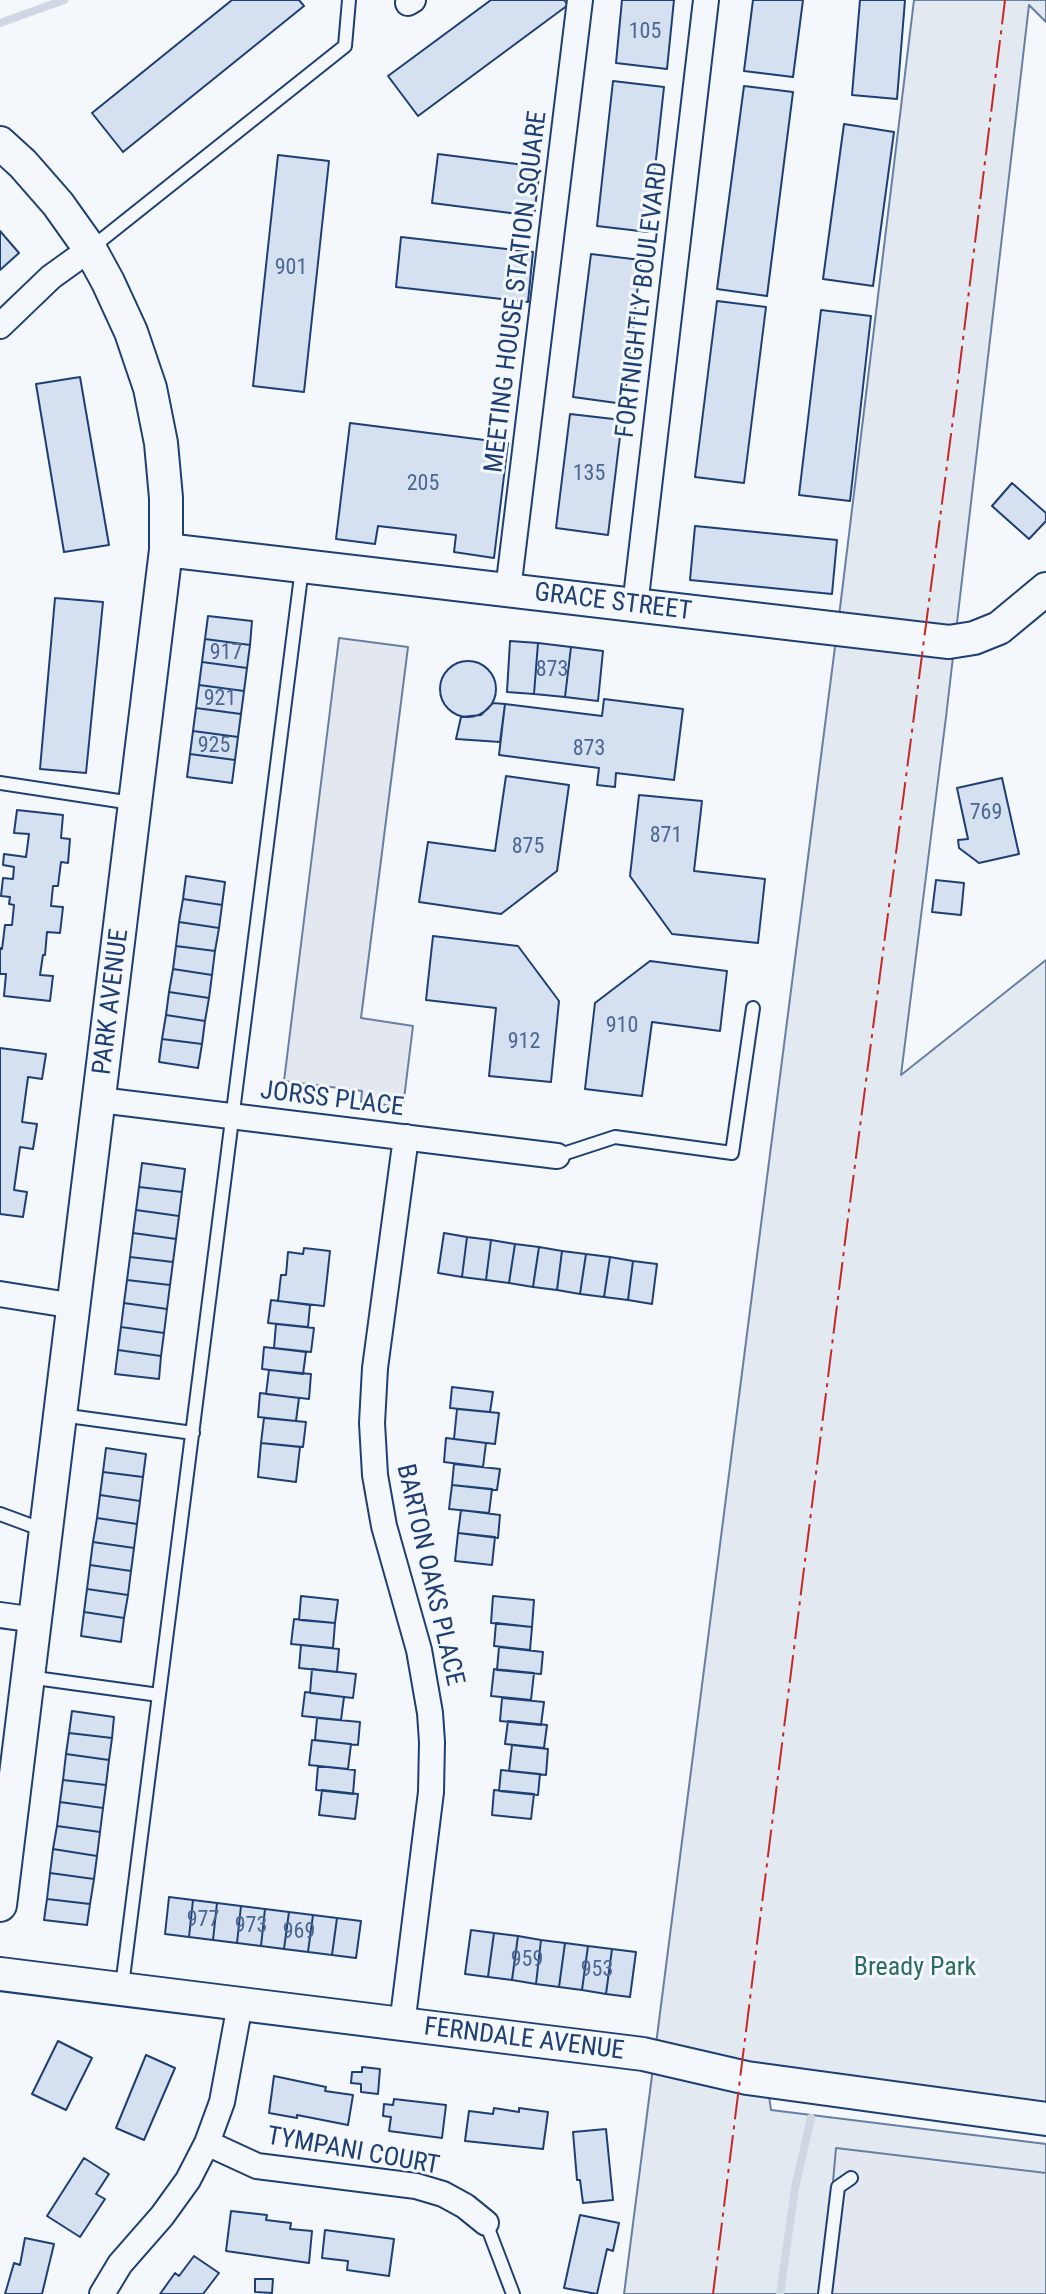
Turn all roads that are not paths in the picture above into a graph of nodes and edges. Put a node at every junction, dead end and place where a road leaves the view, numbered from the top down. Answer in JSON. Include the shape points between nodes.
{"nodes":[{"id":1,"x":349,"y":0,"type":"edge"},
{"id":2,"x":580,"y":0,"type":"edge"},
{"id":3,"x":706,"y":0,"type":"edge"},
{"id":4,"x":0,"y":143,"type":"edge"},
{"id":5,"x":90,"y":249,"type":"junction"},
{"id":6,"x":0,"y":326,"type":"edge"},
{"id":7,"x":166,"y":550,"type":"junction"},
{"id":8,"x":303,"y":566,"type":"junction"},
{"id":9,"x":1046,"y":589,"type":"edge"},
{"id":10,"x":508,"y":590,"type":"junction"},
{"id":11,"x":635,"y":606,"type":"junction"},
{"id":12,"x":0,"y":783,"type":"edge"},
{"id":13,"x":135,"y":804,"type":"junction"},
{"id":14,"x":753,"y":1008,"type":"dead end"},
{"id":15,"x":100,"y":1100,"type":"junction"},
{"id":16,"x":234,"y":1116,"type":"junction"},
{"id":17,"x":406,"y":1137,"type":"junction"},
{"id":18,"x":557,"y":1156,"type":"joint"},
{"id":19,"x":0,"y":1294,"type":"edge"},
{"id":20,"x":75,"y":1306,"type":"junction"},
{"id":21,"x":61,"y":1415,"type":"junction"},
{"id":22,"x":193,"y":1433,"type":"junction"},
{"id":23,"x":0,"y":1514,"type":"edge"},
{"id":24,"x":47,"y":1531,"type":"junction"},
{"id":25,"x":0,"y":1615,"type":"edge"},
{"id":26,"x":36,"y":1620,"type":"junction"},
{"id":27,"x":28,"y":1677,"type":"junction"},
{"id":28,"x":159,"y":1695,"type":"junction"},
{"id":29,"x":0,"y":1905,"type":"edge"},
{"id":30,"x":0,"y":1974,"type":"edge"},
{"id":31,"x":121,"y":1989,"type":"junction"},
{"id":32,"x":240,"y":2004,"type":"junction"},
{"id":33,"x":402,"y":2025,"type":"junction"},
{"id":34,"x":1046,"y":2119,"type":"edge"},
{"id":35,"x":207,"y":2143,"type":"junction"},
{"id":36,"x":851,"y":2178,"type":"dead end"},
{"id":37,"x":486,"y":2223,"type":"joint"},
{"id":38,"x":102,"y":2294,"type":"edge"},
{"id":39,"x":513,"y":2294,"type":"edge"},
{"id":40,"x":825,"y":2294,"type":"edge"}],
"edges":[{"from":1,"to":5,"type":"lane","via":[[345,46]]},
{"from":2,"to":10,"type":"street","name":"MEETING HOUSE STATION SQUARE"},
{"from":3,"to":11,"type":"street","name":"FORTNIGHTLY BOULEVARD"},
{"from":4,"to":5,"type":"street","name":"PARK AVENUE","via":[[58,204]]},
{"from":5,"to":6,"type":"street","via":[[51,277]]},
{"from":5,"to":7,"type":"street","name":"PARK AVENUE","via":[[131,332],[150,388],[161,443]]},
{"from":7,"to":8,"type":"street","name":"GRACE STREET"},
{"from":7,"to":13,"type":"street","name":"PARK AVENUE"},
{"from":8,"to":10,"type":"street","name":"GRACE STREET"},
{"from":8,"to":16,"type":"lane"},
{"from":9,"to":11,"type":"street","name":"GRACE STREET","via":[[999,628],[949,642]]},
{"from":10,"to":11,"type":"street","name":"GRACE STREET"},
{"from":12,"to":13,"type":"lane"},
{"from":13,"to":15,"type":"street","name":"PARK AVENUE"},
{"from":14,"to":18,"type":"lane","via":[[732,1153],[615,1137]]},
{"from":15,"to":16,"type":"street","name":"JORSS PLACE"},
{"from":15,"to":20,"type":"street","name":"PARK AVENUE"},
{"from":16,"to":17,"type":"street","name":"JORSS PLACE"},
{"from":16,"to":22,"type":"lane"},
{"from":17,"to":18,"type":"street","name":"JORSS PLACE"},
{"from":17,"to":33,"type":"street","name":"BARTON OAKS PLACE","via":[[372,1423],[384,1526],[419,1650],[432,1742],[431,1792]]},
{"from":19,"to":20,"type":"street"},
{"from":20,"to":21,"type":"street","name":"PARK AVENUE"},
{"from":21,"to":22,"type":"lane"},
{"from":21,"to":24,"type":"street","name":"PARK AVENUE"},
{"from":22,"to":28,"type":"lane"},
{"from":23,"to":24,"type":"lane"},
{"from":24,"to":26,"type":"street","name":"PARK AVENUE"},
{"from":25,"to":26,"type":"street"},
{"from":26,"to":27,"type":"street","name":"PARK AVENUE"},
{"from":27,"to":28,"type":"lane"},
{"from":27,"to":29,"type":"street","name":"PARK AVENUE"},
{"from":28,"to":31,"type":"lane"},
{"from":30,"to":31,"type":"street","name":"FERNDALE AVENUE"},
{"from":31,"to":32,"type":"street","name":"FERNDALE AVENUE"},
{"from":32,"to":33,"type":"street","name":"FERNDALE AVENUE"},
{"from":32,"to":35,"type":"street","via":[[222,2102]]},
{"from":33,"to":34,"type":"street","name":"FERNDALE AVENUE","via":[[643,2054],[747,2078]]},
{"from":35,"to":37,"type":"street","name":"TYMPANI COURT","via":[[257,2166],[416,2186],[443,2194]]},
{"from":35,"to":38,"type":"street","via":[[188,2180]]},
{"from":36,"to":40,"type":"lane","via":[[838,2187]]},
{"from":37,"to":39,"type":"lane"}]}
